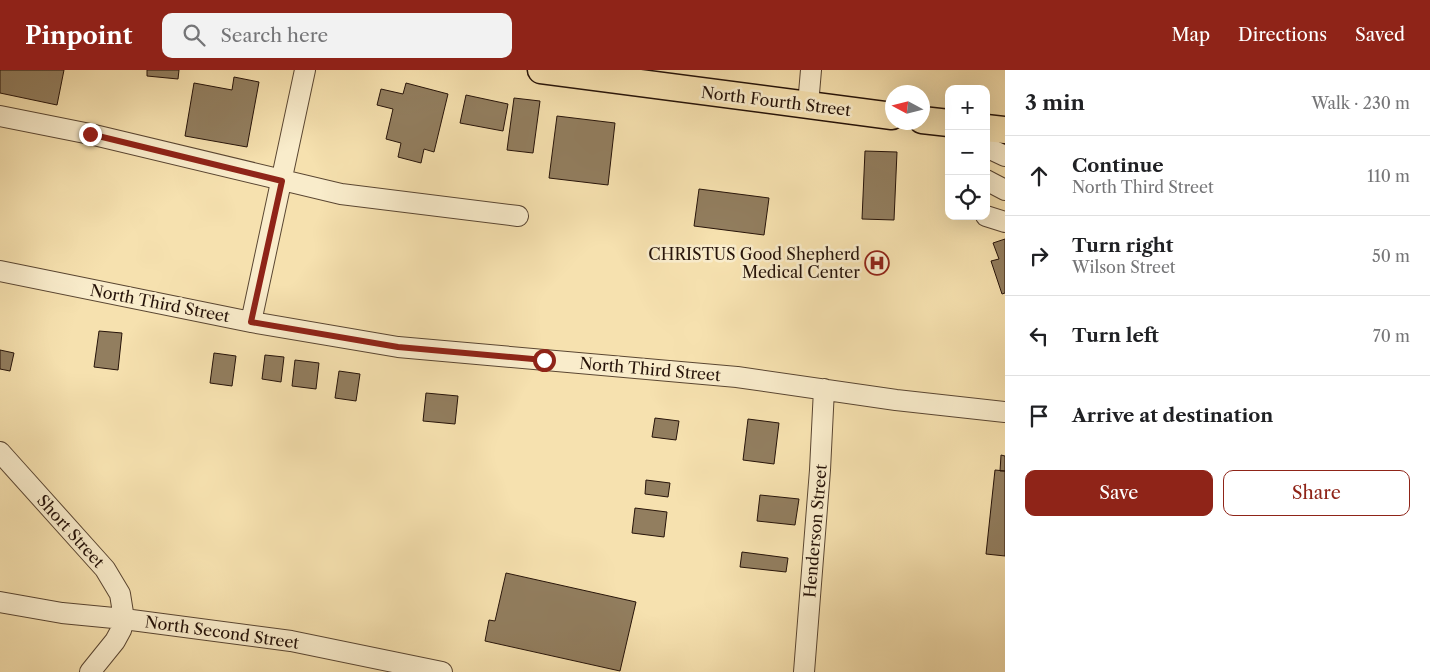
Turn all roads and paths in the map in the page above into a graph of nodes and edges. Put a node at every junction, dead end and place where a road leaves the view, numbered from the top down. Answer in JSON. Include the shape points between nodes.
{"nodes":[{"id":1,"x":305,"y":70,"type":"edge"},
{"id":2,"x":541,"y":70,"type":"edge"},
{"id":3,"x":811,"y":70,"type":"edge"},
{"id":4,"x":808,"y":105,"type":"junction"},
{"id":5,"x":885,"y":115,"type":"edge"},
{"id":6,"x":0,"y":116,"type":"edge"},
{"id":7,"x":930,"y":121,"type":"edge"},
{"id":8,"x":945,"y":123,"type":"edge"},
{"id":9,"x":990,"y":135,"type":"edge"},
{"id":10,"x":1005,"y":156,"type":"edge"},
{"id":11,"x":282,"y":181,"type":"junction"},
{"id":12,"x":990,"y":182,"type":"edge"},
{"id":13,"x":1005,"y":190,"type":"edge"},
{"id":14,"x":518,"y":216,"type":"dead end"},
{"id":15,"x":990,"y":217,"type":"edge"},
{"id":16,"x":1005,"y":222,"type":"edge"},
{"id":17,"x":0,"y":271,"type":"edge"},
{"id":18,"x":251,"y":322,"type":"junction"},
{"id":19,"x":824,"y":389,"type":"junction"},
{"id":20,"x":1005,"y":412,"type":"edge"},
{"id":21,"x":0,"y":452,"type":"edge"},
{"id":22,"x":0,"y":602,"type":"edge"},
{"id":23,"x":124,"y":619,"type":"junction"},
{"id":24,"x":90,"y":672,"type":"edge"},
{"id":25,"x":442,"y":672,"type":"edge"},
{"id":26,"x":804,"y":672,"type":"edge"}],
"edges":[{"from":1,"to":11,"type":"street"},
{"from":2,"to":4,"type":"main road","name":"North Fourth Street"},
{"from":3,"to":4,"type":"street"},
{"from":4,"to":5,"type":"main road","name":"North Fourth Street"},
{"from":6,"to":11,"type":"street","via":[[90,134]]},
{"from":7,"to":8,"type":"main road"},
{"from":9,"to":10,"type":"street"},
{"from":11,"to":14,"type":"street","via":[[341,194]]},
{"from":11,"to":18,"type":"street"},
{"from":12,"to":13,"type":"street"},
{"from":15,"to":16,"type":"street"},
{"from":17,"to":18,"type":"street","name":"North Third Street"},
{"from":18,"to":19,"type":"street","name":"North Third Street","via":[[398,347],[737,377]]},
{"from":19,"to":20,"type":"street","name":"North Third Street"},
{"from":19,"to":26,"type":"street","name":"Henderson Street"},
{"from":21,"to":23,"type":"street","name":"Short Street","via":[[105,568],[120,594]]},
{"from":22,"to":23,"type":"street","name":"North Second Street"},
{"from":23,"to":24,"type":"street","via":[[115,641]]},
{"from":23,"to":25,"type":"street","name":"North Second Street","via":[[291,641]]}]}
